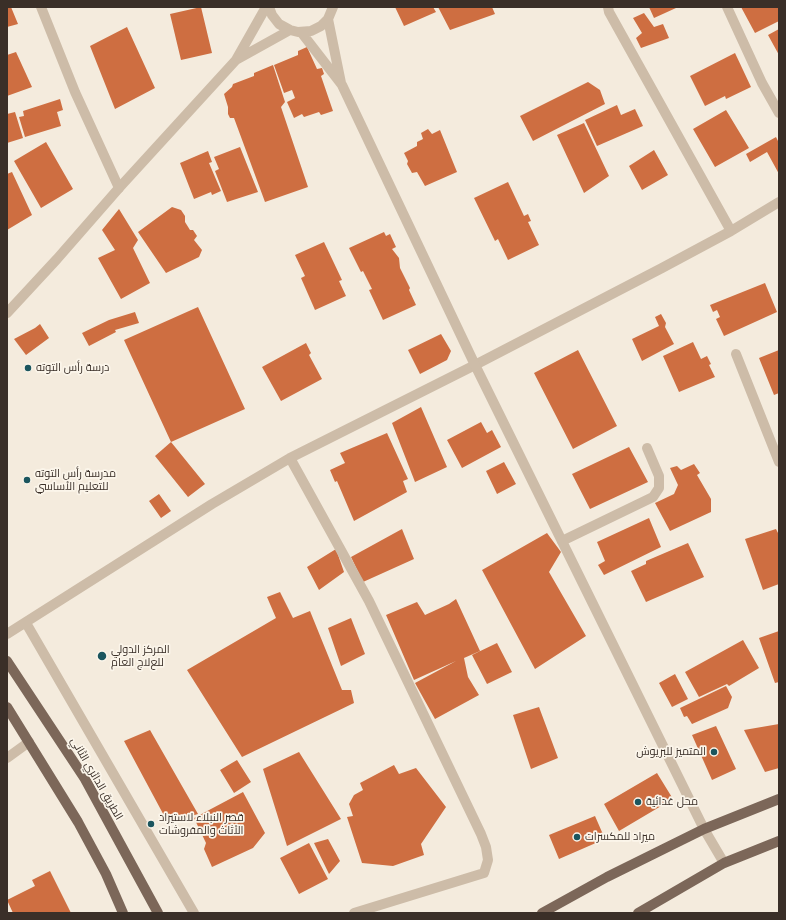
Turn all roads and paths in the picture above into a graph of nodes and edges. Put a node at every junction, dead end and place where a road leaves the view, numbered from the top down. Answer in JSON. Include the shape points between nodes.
{"nodes":[{"id":1,"x":41,"y":7,"type":"edge"},
{"id":2,"x":266,"y":7,"type":"edge"},
{"id":3,"x":269,"y":7,"type":"edge"},
{"id":4,"x":333,"y":7,"type":"edge"},
{"id":5,"x":608,"y":7,"type":"edge"},
{"id":6,"x":727,"y":7,"type":"edge"},
{"id":7,"x":328,"y":19,"type":"junction"},
{"id":8,"x":290,"y":30,"type":"junction"},
{"id":9,"x":301,"y":32,"type":"junction"},
{"id":10,"x":236,"y":60,"type":"junction"},
{"id":11,"x":342,"y":85,"type":"junction"},
{"id":12,"x":779,"y":113,"type":"edge"},
{"id":13,"x":119,"y":188,"type":"junction"},
{"id":14,"x":779,"y":202,"type":"edge"},
{"id":15,"x":731,"y":231,"type":"junction"},
{"id":16,"x":7,"y":313,"type":"edge"},
{"id":17,"x":736,"y":354,"type":"dead end"},
{"id":18,"x":475,"y":365,"type":"junction"},
{"id":19,"x":647,"y":448,"type":"dead end"},
{"id":20,"x":290,"y":458,"type":"junction"},
{"id":21,"x":779,"y":462,"type":"edge"},
{"id":22,"x":562,"y":541,"type":"junction"},
{"id":23,"x":26,"y":623,"type":"junction"},
{"id":24,"x":7,"y":634,"type":"edge"},
{"id":25,"x":7,"y":661,"type":"edge"},
{"id":26,"x":8,"y":710,"type":"edge"},
{"id":27,"x":30,"y":742,"type":"junction"},
{"id":28,"x":7,"y":758,"type":"edge"},
{"id":29,"x":779,"y":799,"type":"edge"},
{"id":30,"x":704,"y":829,"type":"junction"},
{"id":31,"x":779,"y":841,"type":"edge"},
{"id":32,"x":724,"y":863,"type":"junction"},
{"id":33,"x":123,"y":913,"type":"edge"},
{"id":34,"x":158,"y":913,"type":"edge"},
{"id":35,"x":194,"y":913,"type":"edge"},
{"id":36,"x":354,"y":913,"type":"edge"},
{"id":37,"x":542,"y":913,"type":"edge"},
{"id":38,"x":638,"y":913,"type":"edge"}],
"edges":[{"from":1,"to":13,"type":"street","via":[[75,92]]},
{"from":2,"to":10,"type":"street"},
{"from":3,"to":8,"type":"street","via":[[279,24]]},
{"from":4,"to":7,"type":"street"},
{"from":5,"to":15,"type":"street"},
{"from":6,"to":12,"type":"street","via":[[762,83]]},
{"from":7,"to":9,"type":"street","via":[[311,31]]},
{"from":7,"to":11,"type":"street"},
{"from":8,"to":9,"type":"street"},
{"from":8,"to":10,"type":"street"},
{"from":9,"to":11,"type":"street"},
{"from":10,"to":13,"type":"street"},
{"from":11,"to":18,"type":"street"},
{"from":13,"to":16,"type":"street"},
{"from":14,"to":15,"type":"street"},
{"from":15,"to":18,"type":"street"},
{"from":17,"to":21,"type":"street"},
{"from":18,"to":20,"type":"street"},
{"from":18,"to":22,"type":"street"},
{"from":19,"to":22,"type":"street","via":[[659,476],[659,488],[653,497]]},
{"from":20,"to":23,"type":"street","via":[[212,504]]},
{"from":20,"to":36,"type":"street","via":[[369,601],[481,834],[488,860],[484,873]]},
{"from":22,"to":30,"type":"street"},
{"from":23,"to":24,"type":"street"},
{"from":23,"to":35,"type":"street"},
{"from":25,"to":34,"type":"main road","name":"الطريق الدائري الثاني","via":[[85,779]]},
{"from":26,"to":27,"type":"main road"},
{"from":27,"to":28,"type":"street"},
{"from":27,"to":33,"type":"main road","via":[[78,822],[106,874]]},
{"from":29,"to":30,"type":"main road"},
{"from":30,"to":32,"type":"street"},
{"from":30,"to":37,"type":"main road","via":[[607,877]]},
{"from":31,"to":32,"type":"main road"},
{"from":32,"to":38,"type":"main road"}]}
